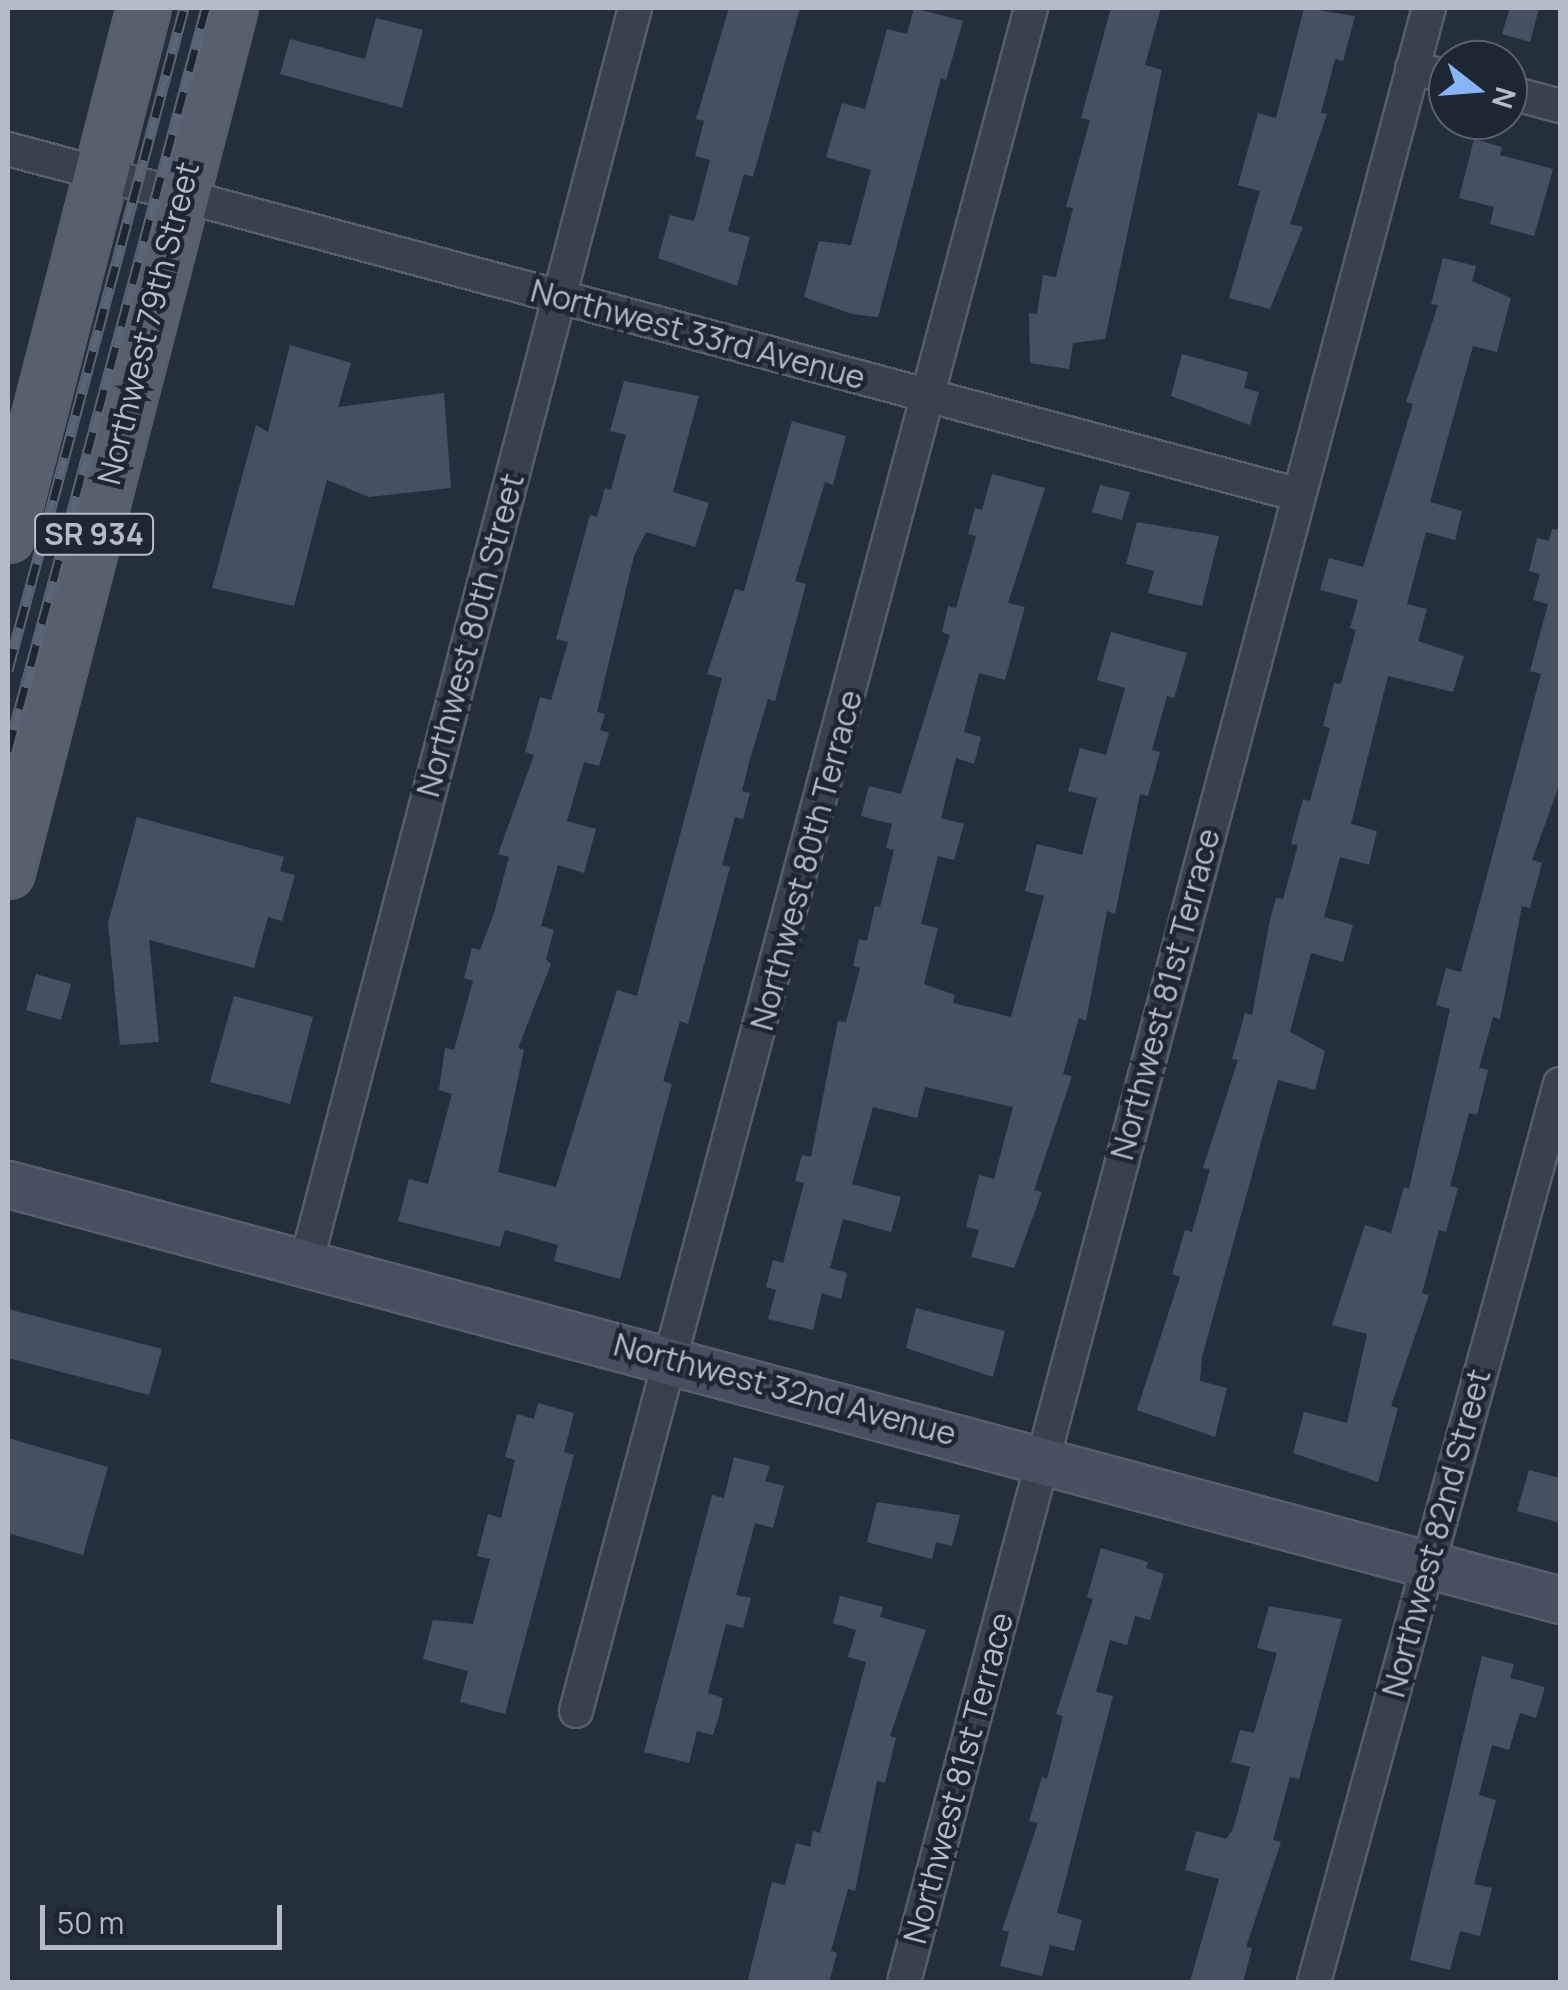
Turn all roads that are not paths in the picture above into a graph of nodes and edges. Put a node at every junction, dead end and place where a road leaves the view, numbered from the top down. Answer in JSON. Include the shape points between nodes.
{"nodes":[{"id":1,"x":144,"y":8,"type":"edge"},
{"id":2,"x":231,"y":8,"type":"edge"},
{"id":3,"x":635,"y":8,"type":"edge"},
{"id":4,"x":1031,"y":8,"type":"edge"},
{"id":5,"x":1429,"y":8,"type":"edge"},
{"id":6,"x":1412,"y":68,"type":"junction"},
{"id":7,"x":1428,"y":72,"type":"edge"},
{"id":8,"x":1528,"y":97,"type":"edge"},
{"id":9,"x":1560,"y":106,"type":"edge"},
{"id":10,"x":8,"y":149,"type":"edge"},
{"id":11,"x":100,"y":173,"type":"junction"},
{"id":12,"x":180,"y":196,"type":"junction"},
{"id":13,"x":558,"y":297,"type":"junction"},
{"id":14,"x":928,"y":396,"type":"junction"},
{"id":15,"x":1296,"y":494,"type":"junction"},
{"id":16,"x":8,"y":536,"type":"edge"},
{"id":17,"x":8,"y":872,"type":"edge"},
{"id":18,"x":1560,"y":1084,"type":"edge"},
{"id":19,"x":8,"y":1184,"type":"edge"},
{"id":20,"x":306,"y":1263,"type":"junction"},
{"id":21,"x":674,"y":1360,"type":"junction"},
{"id":22,"x":1042,"y":1457,"type":"junction"},
{"id":23,"x":1426,"y":1565,"type":"junction"},
{"id":24,"x":1560,"y":1600,"type":"edge"},
{"id":25,"x":576,"y":1712,"type":"dead end"},
{"id":26,"x":904,"y":1982,"type":"edge"},
{"id":27,"x":1314,"y":1982,"type":"edge"}],
"edges":[{"from":1,"to":11,"type":"main road","number":"SR 934"},
{"from":2,"to":12,"type":"main road","name":"Northwest 79th Street","number":"SR 934"},
{"from":3,"to":13,"type":"street","name":"Northwest 80th Street"},
{"from":4,"to":14,"type":"street","name":"Northwest 80th Terrace"},
{"from":5,"to":6,"type":"street","name":"Northwest 81st Terrace"},
{"from":6,"to":7,"type":"street"},
{"from":6,"to":15,"type":"street","name":"Northwest 81st Terrace"},
{"from":8,"to":9,"type":"street"},
{"from":10,"to":11,"type":"street","name":"Northwest 33rd Avenue"},
{"from":11,"to":12,"type":"street","name":"Northwest 33rd Avenue"},
{"from":11,"to":16,"type":"main road","number":"SR 934"},
{"from":12,"to":13,"type":"street","name":"Northwest 33rd Avenue"},
{"from":12,"to":17,"type":"main road","name":"Northwest 79th Street","number":"SR 934"},
{"from":13,"to":14,"type":"street","name":"Northwest 33rd Avenue"},
{"from":13,"to":20,"type":"street","name":"Northwest 80th Street"},
{"from":14,"to":15,"type":"street","name":"Northwest 33rd Avenue"},
{"from":14,"to":21,"type":"street","name":"Northwest 80th Terrace"},
{"from":15,"to":22,"type":"street","name":"Northwest 81st Terrace"},
{"from":18,"to":23,"type":"street","name":"Northwest 82nd Street"},
{"from":19,"to":20,"type":"main road","name":"Northwest 32nd Avenue"},
{"from":20,"to":21,"type":"main road","name":"Northwest 32nd Avenue"},
{"from":21,"to":22,"type":"main road","name":"Northwest 32nd Avenue"},
{"from":21,"to":25,"type":"street","name":"Northwest 80th Terrace"},
{"from":22,"to":23,"type":"main road","name":"Northwest 32nd Avenue"},
{"from":22,"to":26,"type":"street","name":"Northwest 81st Terrace"},
{"from":23,"to":24,"type":"main road","name":"Northwest 32nd Avenue"},
{"from":23,"to":27,"type":"street","name":"Northwest 82nd Street"}]}
